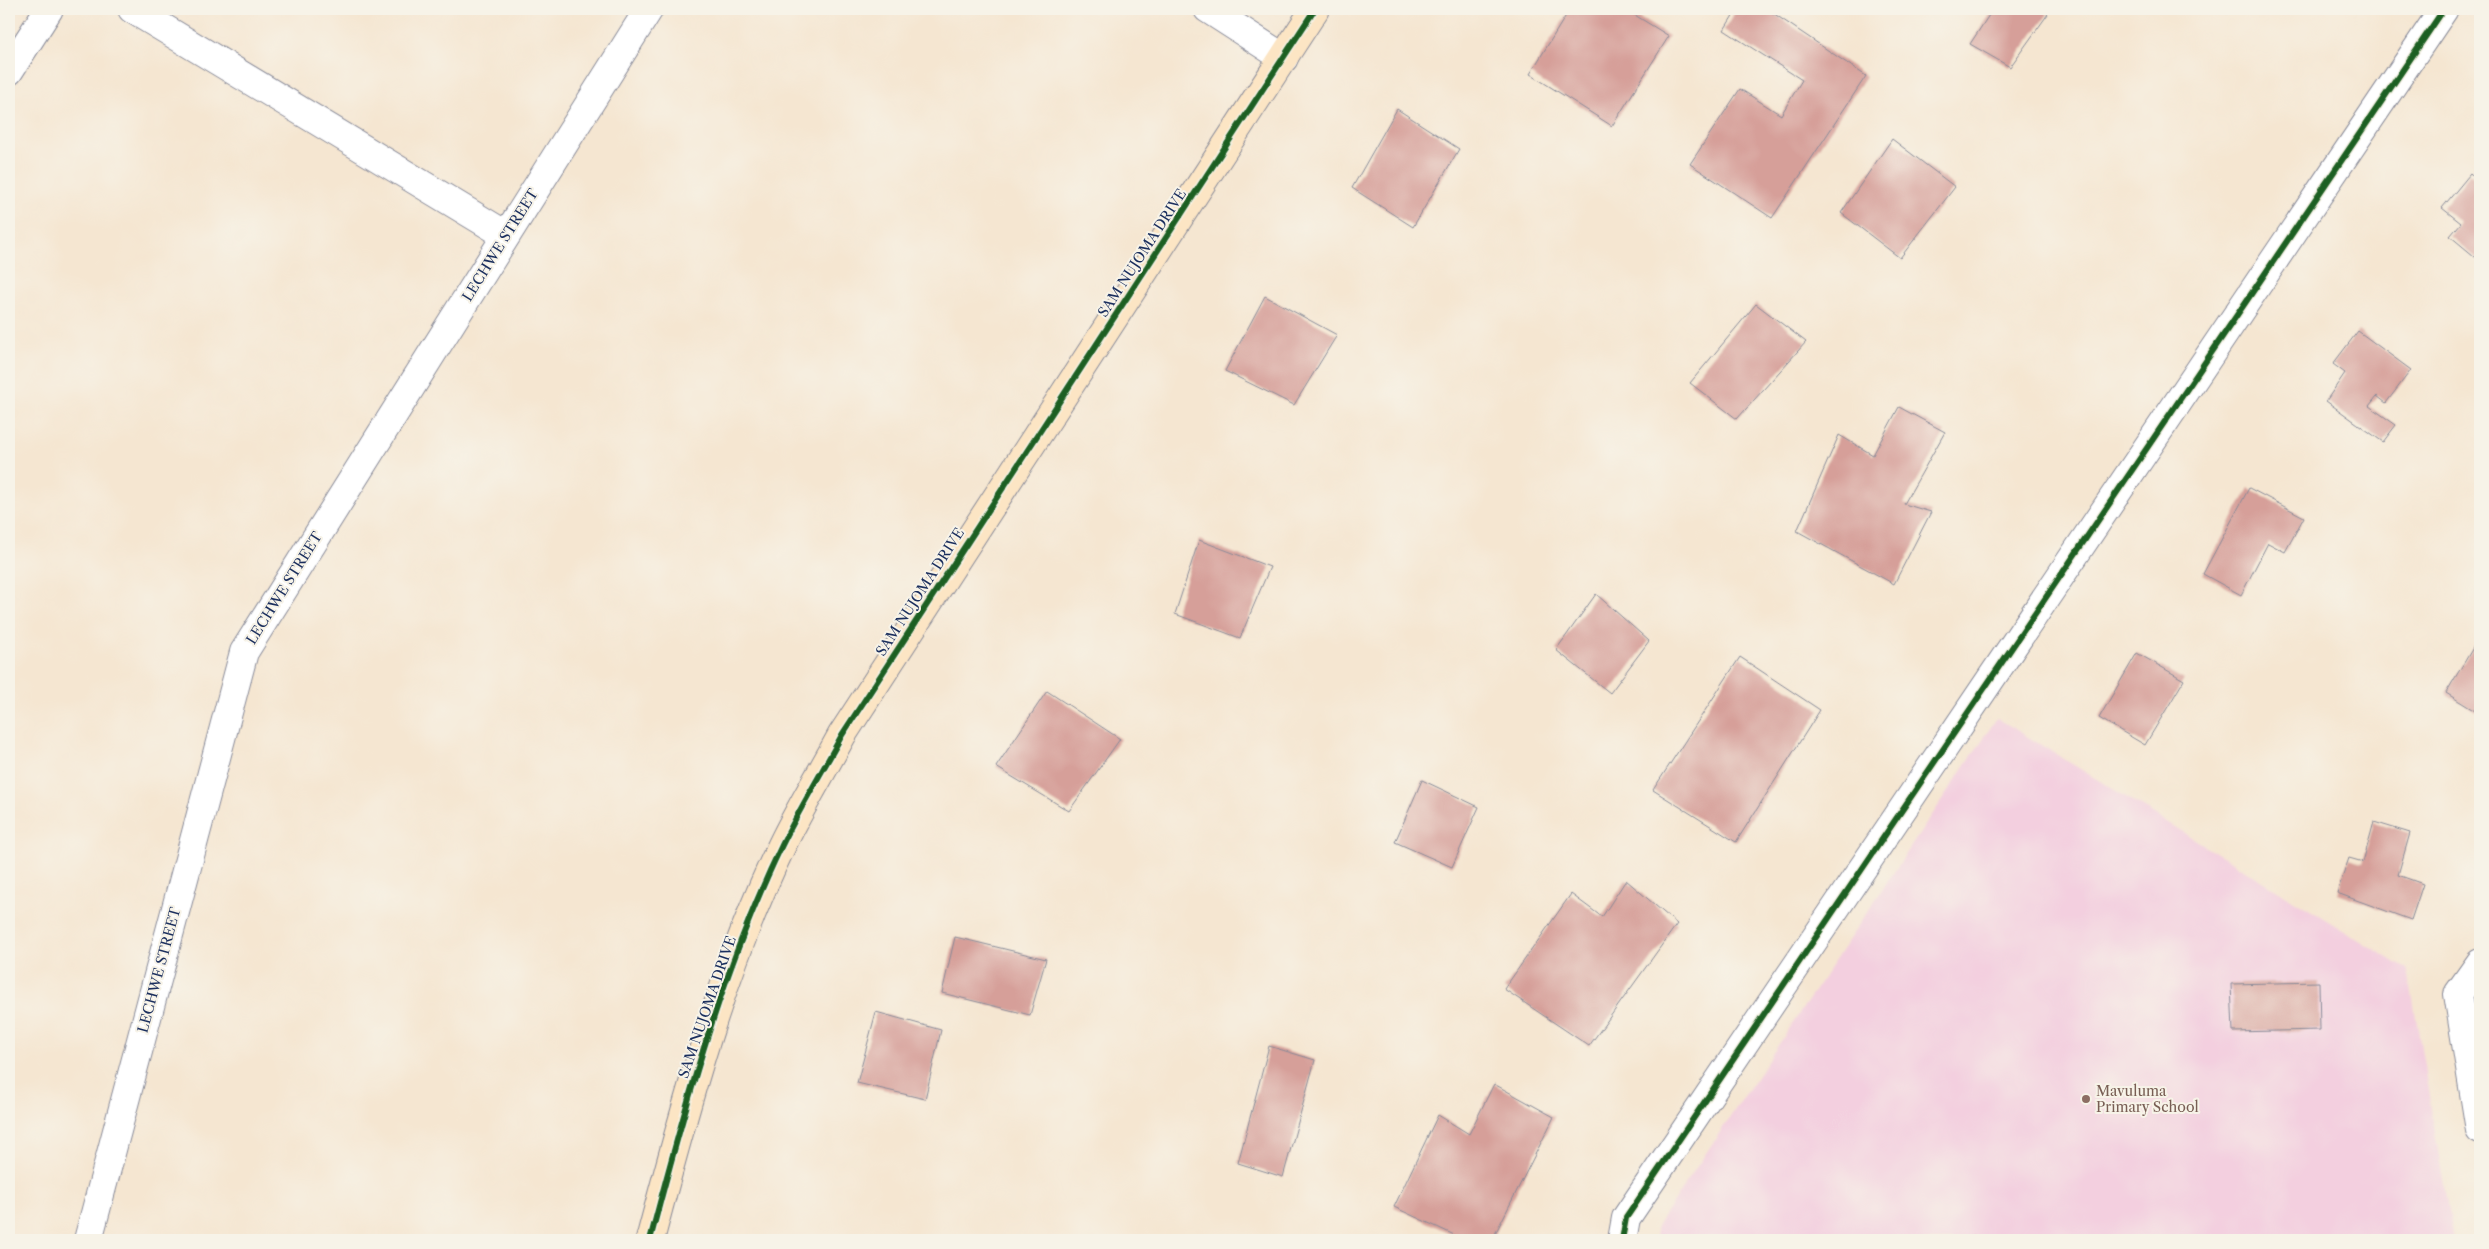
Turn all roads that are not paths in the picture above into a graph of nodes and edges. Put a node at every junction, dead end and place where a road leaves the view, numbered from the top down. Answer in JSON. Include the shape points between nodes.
{"nodes":[{"id":1,"x":49,"y":9,"type":"edge"},
{"id":2,"x":132,"y":9,"type":"edge"},
{"id":3,"x":649,"y":9,"type":"edge"},
{"id":4,"x":1208,"y":9,"type":"edge"},
{"id":5,"x":1315,"y":9,"type":"edge"},
{"id":6,"x":2444,"y":9,"type":"edge"},
{"id":7,"x":1284,"y":58,"type":"junction"},
{"id":8,"x":9,"y":71,"type":"edge"},
{"id":9,"x":506,"y":235,"type":"junction"},
{"id":10,"x":2480,"y":962,"type":"edge"},
{"id":11,"x":2480,"y":1130,"type":"edge"},
{"id":12,"x":88,"y":1240,"type":"edge"},
{"id":13,"x":650,"y":1240,"type":"edge"},
{"id":14,"x":1622,"y":1240,"type":"edge"}],
"edges":[{"from":1,"to":8,"type":"street"},
{"from":2,"to":9,"type":"street"},
{"from":3,"to":9,"type":"street","name":"LECHWE STREET"},
{"from":4,"to":7,"type":"street"},
{"from":5,"to":7,"type":"street","name":"SAM NUJOMA DRIVE"},
{"from":6,"to":14,"type":"street","via":[[1626,1218]]},
{"from":7,"to":13,"type":"street","name":"SAM NUJOMA DRIVE","via":[[842,735],[782,845],[736,957],[681,1124]]},
{"from":9,"to":12,"type":"street","name":"LECHWE STREET","via":[[244,652]]},
{"from":10,"to":11,"type":"street","via":[[2458,994]]}]}
